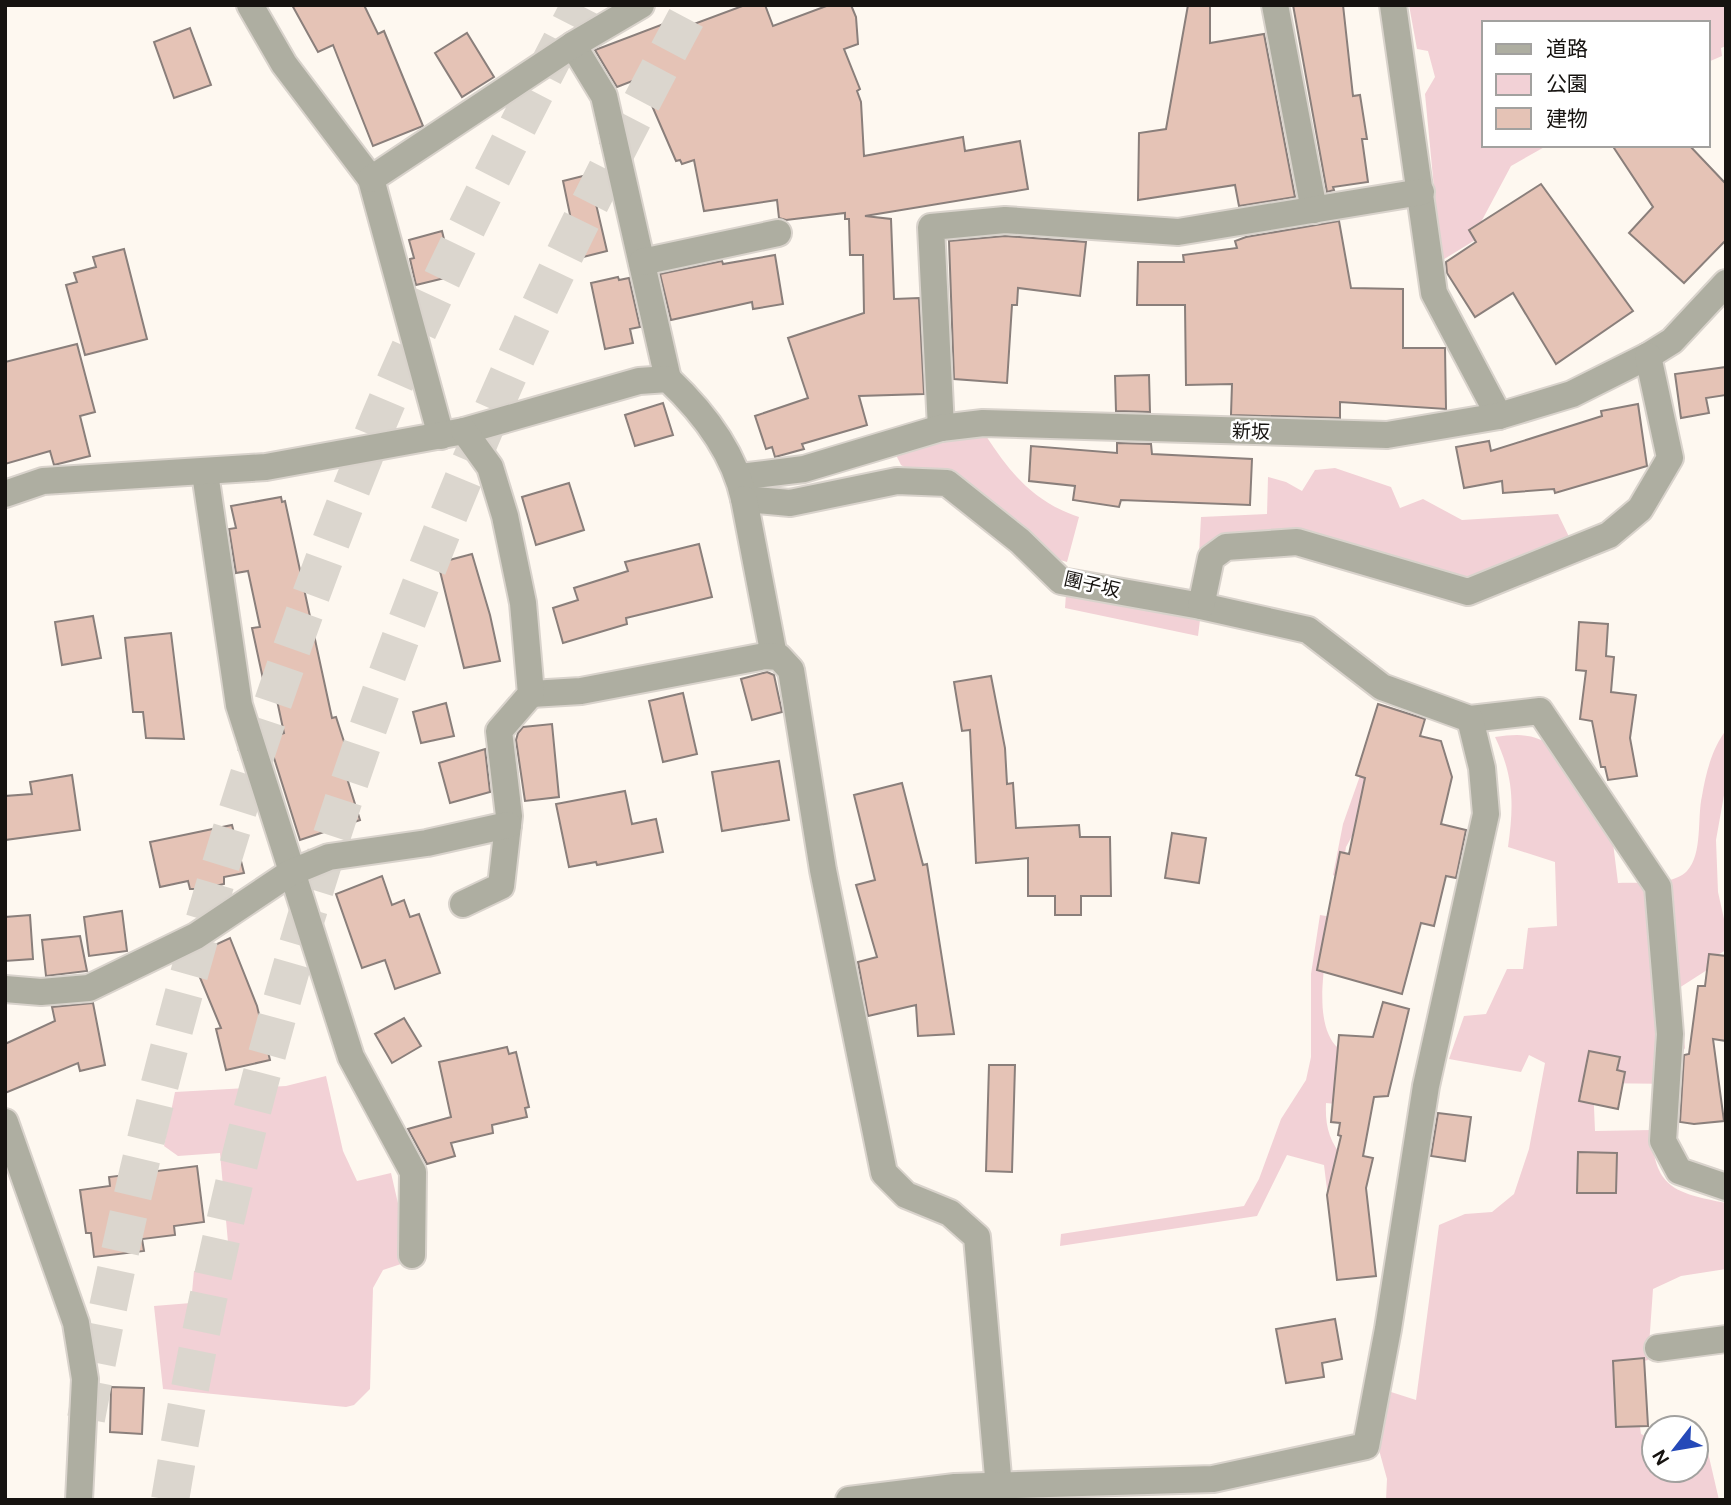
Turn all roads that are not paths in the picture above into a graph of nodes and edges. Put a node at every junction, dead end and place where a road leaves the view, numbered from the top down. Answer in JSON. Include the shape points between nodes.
{"nodes":[{"id":1,"x":250,"y":5,"type":"edge"},
{"id":2,"x":641,"y":5,"type":"edge"},
{"id":3,"x":1275,"y":5,"type":"edge"},
{"id":4,"x":1393,"y":5,"type":"edge"},
{"id":5,"x":573,"y":45,"type":"junction"},
{"id":6,"x":371,"y":178,"type":"junction"},
{"id":7,"x":1420,"y":192,"type":"junction"},
{"id":8,"x":1314,"y":209,"type":"junction"},
{"id":9,"x":778,"y":233,"type":"dead end"},
{"id":10,"x":642,"y":262,"type":"junction"},
{"id":11,"x":1726,"y":283,"type":"edge"},
{"id":12,"x":1648,"y":356,"type":"junction"},
{"id":13,"x":668,"y":379,"type":"junction"},
{"id":14,"x":1499,"y":416,"type":"junction"},
{"id":15,"x":941,"y":428,"type":"junction"},
{"id":16,"x":452,"y":433,"type":"junction"},
{"id":17,"x":205,"y":472,"type":"junction"},
{"id":18,"x":742,"y":488,"type":"junction"},
{"id":19,"x":5,"y":494,"type":"edge"},
{"id":20,"x":1201,"y":606,"type":"junction"},
{"id":21,"x":774,"y":656,"type":"junction"},
{"id":22,"x":531,"y":694,"type":"junction"},
{"id":23,"x":1469,"y":719,"type":"junction"},
{"id":24,"x":508,"y":825,"type":"junction"},
{"id":25,"x":290,"y":873,"type":"junction"},
{"id":26,"x":463,"y":904,"type":"dead end"},
{"id":27,"x":5,"y":989,"type":"edge"},
{"id":28,"x":5,"y":1122,"type":"edge"},
{"id":29,"x":1726,"y":1187,"type":"edge"},
{"id":30,"x":412,"y":1255,"type":"dead end"},
{"id":31,"x":1726,"y":1339,"type":"edge"},
{"id":32,"x":1658,"y":1348,"type":"dead end"},
{"id":33,"x":999,"y":1488,"type":"junction"},
{"id":34,"x":956,"y":1493,"type":"edge"},
{"id":35,"x":79,"y":1500,"type":"edge"},
{"id":36,"x":849,"y":1500,"type":"edge"}],
"edges":[{"from":1,"to":6,"type":"street","via":[[284,64]]},
{"from":2,"to":5,"type":"street"},
{"from":3,"to":8,"type":"street"},
{"from":4,"to":7,"type":"street"},
{"from":5,"to":6,"type":"street"},
{"from":5,"to":10,"type":"street","via":[[604,96]]},
{"from":6,"to":16,"type":"street"},
{"from":7,"to":8,"type":"street"},
{"from":7,"to":14,"type":"street","via":[[1434,293]]},
{"from":8,"to":15,"type":"street","via":[[1178,232],[1005,220],[931,227]]},
{"from":9,"to":10,"type":"street"},
{"from":10,"to":13,"type":"street"},
{"from":11,"to":12,"type":"street","name":"新坂","via":[[1672,341]]},
{"from":12,"to":14,"type":"street","name":"新坂","via":[[1572,394]]},
{"from":12,"to":20,"type":"street","via":[[1670,458],[1640,509],[1609,535],[1468,592],[1297,542],[1226,547],[1211,558]]},
{"from":13,"to":16,"type":"street","via":[[639,381]]},
{"from":13,"to":18,"type":"street","via":[[699,408]]},
{"from":14,"to":15,"type":"street","name":"新坂","via":[[1387,435],[983,423]]},
{"from":15,"to":18,"type":"street","name":"新坂"},
{"from":16,"to":17,"type":"street","via":[[266,467]]},
{"from":16,"to":22,"type":"street","via":[[490,467],[505,516],[523,603]]},
{"from":17,"to":19,"type":"street","via":[[43,481]]},
{"from":17,"to":25,"type":"street","via":[[239,705]]},
{"from":18,"to":20,"type":"street","name":"團子坂","via":[[790,503],[897,481],[947,482],[1061,581]]},
{"from":18,"to":21,"type":"street"},
{"from":20,"to":23,"type":"street","name":"團子坂","via":[[1308,630],[1382,687]]},
{"from":21,"to":22,"type":"street","via":[[581,691]]},
{"from":21,"to":33,"type":"street","via":[[791,670],[823,870],[884,1173],[906,1195],[950,1213],[977,1237]]},
{"from":22,"to":24,"type":"street","via":[[499,731]]},
{"from":23,"to":29,"type":"street","via":[[1540,711],[1658,887],[1670,1034],[1663,1141],[1679,1171]]},
{"from":23,"to":33,"type":"street","via":[[1482,768],[1486,814],[1426,1086],[1366,1446],[1213,1479]]},
{"from":24,"to":25,"type":"street","via":[[329,857]]},
{"from":24,"to":26,"type":"street","via":[[501,886]]},
{"from":25,"to":27,"type":"street","via":[[196,936],[89,988]]},
{"from":25,"to":30,"type":"street","via":[[351,1058],[413,1172]]},
{"from":28,"to":35,"type":"street","via":[[76,1323],[85,1379]]},
{"from":31,"to":32,"type":"street"},
{"from":33,"to":34,"type":"street"},
{"from":34,"to":36,"type":"street"}]}
